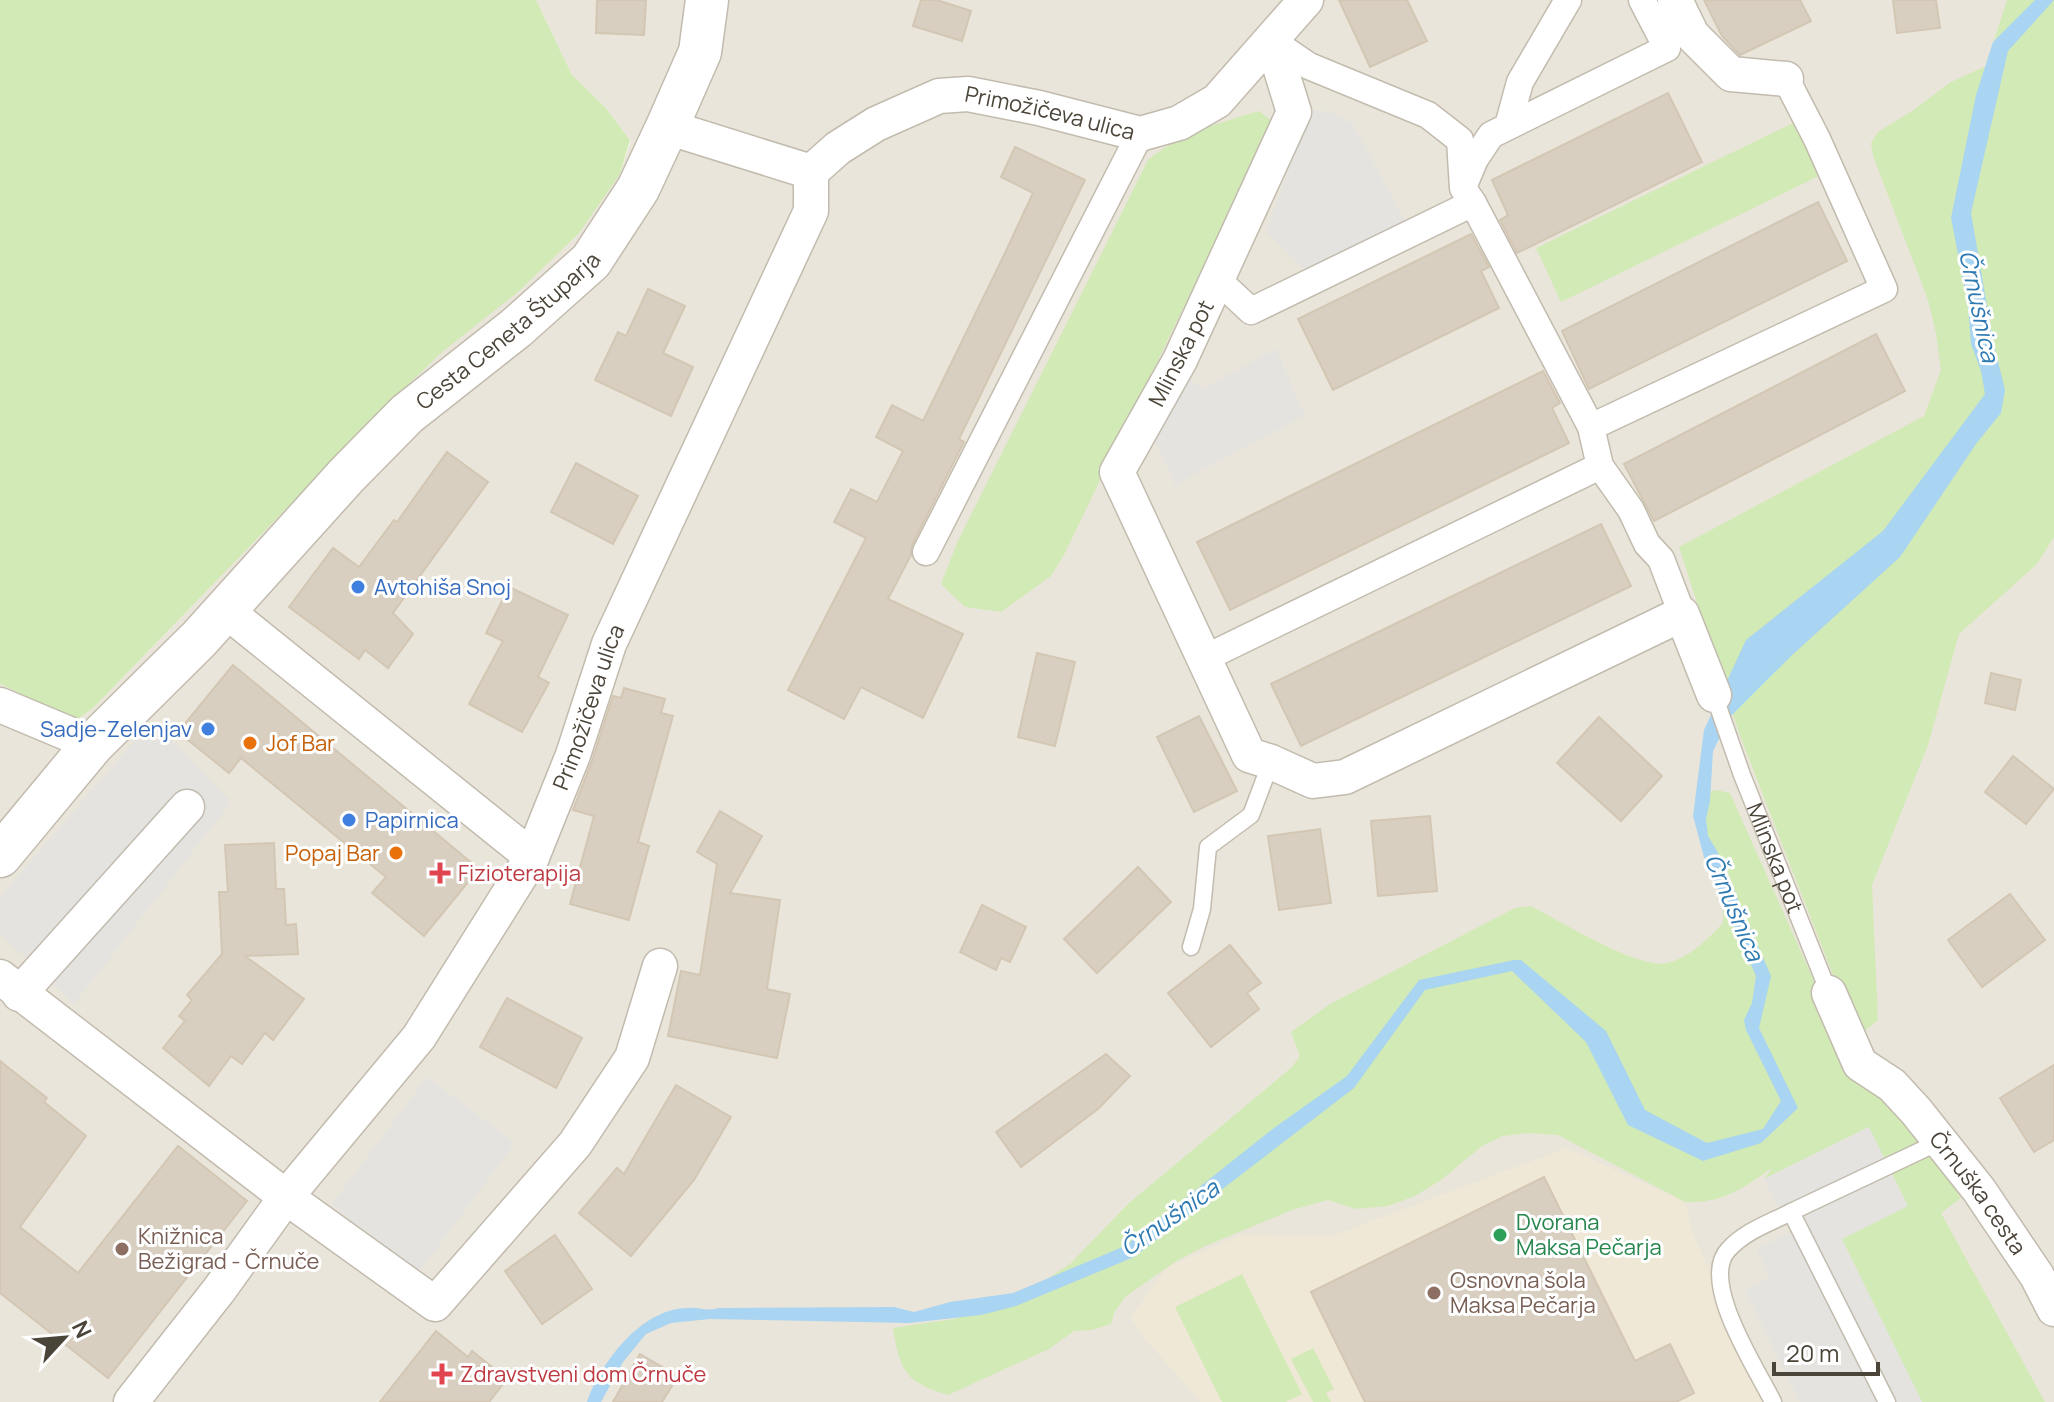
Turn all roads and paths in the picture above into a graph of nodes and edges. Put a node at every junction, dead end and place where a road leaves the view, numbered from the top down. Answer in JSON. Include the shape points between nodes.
{"nodes":[{"id":1,"x":707,"y":0,"type":"edge"},
{"id":2,"x":1306,"y":0,"type":"edge"},
{"id":3,"x":1568,"y":0,"type":"edge"},
{"id":4,"x":1642,"y":0,"type":"edge"},
{"id":5,"x":1675,"y":0,"type":"edge"},
{"id":6,"x":1272,"y":41,"type":"junction"},
{"id":7,"x":1679,"y":42,"type":"junction"},
{"id":8,"x":1786,"y":79,"type":"joint"},
{"id":9,"x":1508,"y":126,"type":"junction"},
{"id":10,"x":667,"y":127,"type":"junction"},
{"id":11,"x":1140,"y":134,"type":"junction"},
{"id":12,"x":811,"y":172,"type":"junction"},
{"id":13,"x":1468,"y":196,"type":"junction"},
{"id":14,"x":1218,"y":280,"type":"junction"},
{"id":15,"x":1591,"y":427,"type":"junction"},
{"id":16,"x":1600,"y":466,"type":"junction"},
{"id":17,"x":926,"y":552,"type":"dead end"},
{"id":18,"x":225,"y":610,"type":"junction"},
{"id":19,"x":1682,"y":614,"type":"junction"},
{"id":20,"x":1203,"y":659,"type":"junction"},
{"id":21,"x":1714,"y":695,"type":"joint"},
{"id":22,"x":0,"y":705,"type":"edge"},
{"id":23,"x":93,"y":744,"type":"junction"},
{"id":24,"x":1271,"y":762,"type":"junction"},
{"id":25,"x":187,"y":807,"type":"dead end"},
{"id":26,"x":0,"y":856,"type":"edge"},
{"id":27,"x":532,"y":857,"type":"junction"},
{"id":28,"x":1191,"y":947,"type":"dead end"},
{"id":29,"x":660,"y":966,"type":"dead end"},
{"id":30,"x":10,"y":986,"type":"edge"},
{"id":31,"x":1829,"y":993,"type":"joint"},
{"id":32,"x":1892,"y":1085,"type":"joint"},
{"id":33,"x":1941,"y":1141,"type":"junction"},
{"id":34,"x":286,"y":1197,"type":"junction"},
{"id":35,"x":1791,"y":1212,"type":"junction"},
{"id":36,"x":2054,"y":1309,"type":"edge"},
{"id":37,"x":131,"y":1402,"type":"edge"},
{"id":38,"x":1773,"y":1402,"type":"edge"},
{"id":39,"x":1887,"y":1402,"type":"edge"}],
"edges":[{"from":1,"to":10,"type":"street","name":"Cesta Ceneta Štuparja","via":[[700,52]]},
{"from":2,"to":6,"type":"street","name":"Primožičeva ulica"},
{"from":3,"to":9,"type":"street","via":[[1520,82]]},
{"from":4,"to":7,"type":"street"},
{"from":5,"to":7,"type":"street"},
{"from":6,"to":11,"type":"street","name":"Primožičeva ulica","via":[[1217,101],[1179,123]]},
{"from":6,"to":13,"type":"street","via":[[1309,66],[1428,115],[1460,140]]},
{"from":6,"to":14,"type":"street","name":"Mlinska pot","via":[[1294,112]]},
{"from":7,"to":8,"type":"street","via":[[1731,74]]},
{"from":7,"to":9,"type":"street"},
{"from":8,"to":15,"type":"street","via":[[1884,289]]},
{"from":9,"to":13,"type":"street","via":[[1491,135],[1475,159]]},
{"from":10,"to":12,"type":"street"},
{"from":10,"to":18,"type":"street","name":"Cesta Ceneta Štuparja","via":[[638,189],[591,261],[407,414]]},
{"from":11,"to":12,"type":"street","name":"Primožičeva ulica","via":[[968,94],[939,96],[876,124]]},
{"from":11,"to":17,"type":"street"},
{"from":12,"to":27,"type":"street","name":"Primožičeva ulica","via":[[811,211],[609,644]]},
{"from":13,"to":14,"type":"street","via":[[1251,311]]},
{"from":13,"to":15,"type":"street","name":"Mlinska pot"},
{"from":14,"to":20,"type":"street","name":"Mlinska pot","via":[[1117,472]]},
{"from":15,"to":16,"type":"street","name":"Mlinska pot"},
{"from":16,"to":19,"type":"street","name":"Mlinska pot","via":[[1661,559]]},
{"from":16,"to":20,"type":"street"},
{"from":18,"to":23,"type":"street","name":"Cesta Ceneta Štuparja"},
{"from":18,"to":27,"type":"street"},
{"from":19,"to":21,"type":"street","name":"Mlinska pot"},
{"from":19,"to":24,"type":"street","name":"Mlinska pot","via":[[1345,777],[1313,781]]},
{"from":20,"to":24,"type":"street","name":"Mlinska pot","via":[[1249,755]]},
{"from":21,"to":31,"type":"lane","name":"Mlinska pot"},
{"from":22,"to":23,"type":"street"},
{"from":23,"to":26,"type":"street","name":"Cesta Ceneta Štuparja"},
{"from":24,"to":28,"type":"lane","via":[[1251,815],[1208,847],[1202,909]]},
{"from":25,"to":30,"type":"street"},
{"from":27,"to":34,"type":"street","name":"Primožičeva ulica","via":[[419,1037]]},
{"from":29,"to":34,"type":"street","via":[[632,1058],[575,1144],[435,1304]]},
{"from":30,"to":34,"type":"street"},
{"from":31,"to":32,"type":"street","name":"Mlinska pot","via":[[1860,1064]]},
{"from":32,"to":33,"type":"street","name":"Črnuška cesta"},
{"from":33,"to":35,"type":"lane"},
{"from":33,"to":36,"type":"street","name":"Črnuška cesta","via":[[2037,1276]]},
{"from":34,"to":37,"type":"street","name":"Primožičeva ulica"},
{"from":35,"to":38,"type":"lane","via":[[1735,1243],[1726,1252],[1719,1275],[1723,1300]]},
{"from":35,"to":39,"type":"lane"}]}
